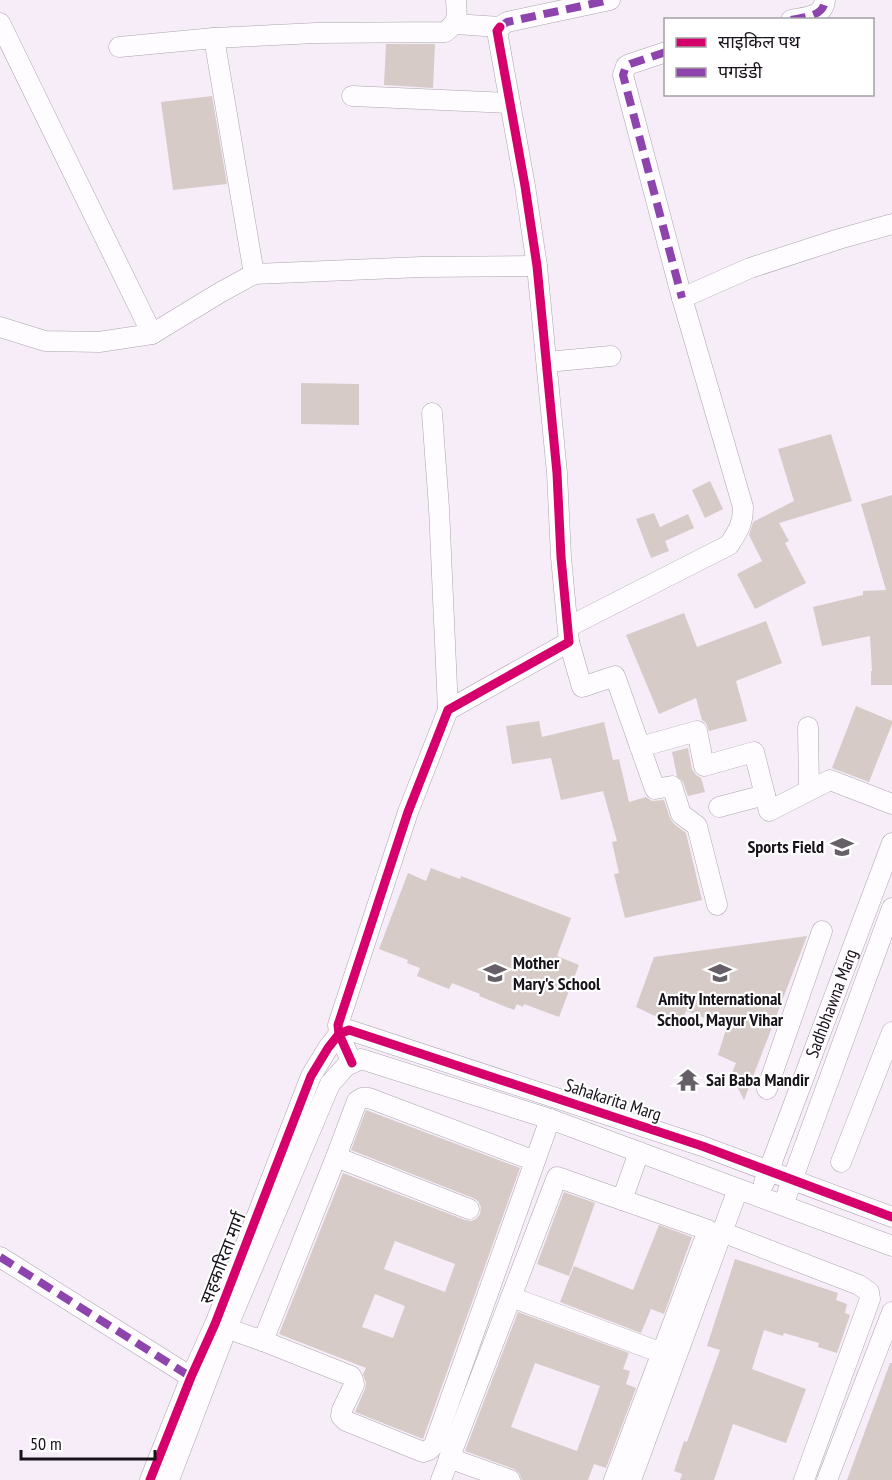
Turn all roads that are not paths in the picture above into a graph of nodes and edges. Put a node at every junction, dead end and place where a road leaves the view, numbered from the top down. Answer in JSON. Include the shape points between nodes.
{"nodes":[{"id":1,"x":456,"y":0,"type":"edge"},
{"id":2,"x":610,"y":0,"type":"edge"},
{"id":3,"x":825,"y":0,"type":"edge"},
{"id":4,"x":798,"y":18,"type":"edge"},
{"id":5,"x":0,"y":23,"type":"edge"},
{"id":6,"x":455,"y":24,"type":"junction"},
{"id":7,"x":500,"y":27,"type":"junction"},
{"id":8,"x":214,"y":38,"type":"junction"},
{"id":9,"x":119,"y":47,"type":"dead end"},
{"id":10,"x":664,"y":53,"type":"edge"},
{"id":11,"x":352,"y":96,"type":"dead end"},
{"id":12,"x":510,"y":104,"type":"junction"},
{"id":13,"x":892,"y":224,"type":"edge"},
{"id":14,"x":537,"y":266,"type":"junction"},
{"id":15,"x":254,"y":274,"type":"junction"},
{"id":16,"x":682,"y":298,"type":"junction"},
{"id":17,"x":0,"y":327,"type":"edge"},
{"id":18,"x":152,"y":334,"type":"junction"},
{"id":19,"x":611,"y":356,"type":"dead end"},
{"id":20,"x":547,"y":362,"type":"junction"},
{"id":21,"x":432,"y":413,"type":"dead end"},
{"id":22,"x":568,"y":634,"type":"junction"},
{"id":23,"x":448,"y":710,"type":"junction"},
{"id":24,"x":808,"y":727,"type":"dead end"},
{"id":25,"x":640,"y":747,"type":"junction"},
{"id":26,"x":809,"y":790,"type":"junction"},
{"id":27,"x":765,"y":795,"type":"junction"},
{"id":28,"x":892,"y":804,"type":"edge"},
{"id":29,"x":719,"y":807,"type":"dead end"},
{"id":30,"x":892,"y":843,"type":"edge"},
{"id":31,"x":717,"y":905,"type":"dead end"},
{"id":32,"x":892,"y":908,"type":"edge"},
{"id":33,"x":822,"y":931,"type":"dead end"},
{"id":34,"x":889,"y":931,"type":"edge"},
{"id":35,"x":892,"y":1032,"type":"edge"},
{"id":36,"x":334,"y":1041,"type":"junction"},
{"id":37,"x":778,"y":1061,"type":"junction"},
{"id":38,"x":352,"y":1063,"type":"junction"},
{"id":39,"x":806,"y":1072,"type":"junction"},
{"id":40,"x":767,"y":1089,"type":"dead end"},
{"id":41,"x":550,"y":1119,"type":"junction"},
{"id":42,"x":639,"y":1152,"type":"junction"},
{"id":43,"x":336,"y":1157,"type":"junction"},
{"id":44,"x":535,"y":1161,"type":"junction"},
{"id":45,"x":841,"y":1162,"type":"dead end"},
{"id":46,"x":769,"y":1171,"type":"junction"},
{"id":47,"x":792,"y":1180,"type":"junction"},
{"id":48,"x":738,"y":1189,"type":"junction"},
{"id":49,"x":759,"y":1197,"type":"junction"},
{"id":50,"x":622,"y":1200,"type":"junction"},
{"id":51,"x":783,"y":1205,"type":"junction"},
{"id":52,"x":469,"y":1209,"type":"dead end"},
{"id":53,"x":892,"y":1217,"type":"edge"},
{"id":54,"x":722,"y":1232,"type":"junction"},
{"id":55,"x":892,"y":1246,"type":"edge"},
{"id":56,"x":0,"y":1257,"type":"edge"},
{"id":57,"x":511,"y":1297,"type":"junction"},
{"id":58,"x":892,"y":1312,"type":"edge"},
{"id":59,"x":221,"y":1326,"type":"junction"},
{"id":60,"x":263,"y":1341,"type":"junction"},
{"id":61,"x":662,"y":1353,"type":"junction"},
{"id":62,"x":191,"y":1377,"type":"junction"},
{"id":63,"x":449,"y":1458,"type":"junction"},
{"id":64,"x":150,"y":1480,"type":"edge"},
{"id":65,"x":169,"y":1480,"type":"edge"},
{"id":66,"x":441,"y":1480,"type":"edge"},
{"id":67,"x":510,"y":1480,"type":"edge"},
{"id":68,"x":614,"y":1480,"type":"edge"},
{"id":69,"x":631,"y":1480,"type":"edge"},
{"id":70,"x":804,"y":1480,"type":"edge"},
{"id":71,"x":828,"y":1480,"type":"edge"}],
"edges":[{"from":1,"to":6,"type":"street"},
{"from":2,"to":7,"type":"street","via":[[507,22]]},
{"from":3,"to":4,"type":"street","via":[[823,9]]},
{"from":5,"to":18,"type":"street"},
{"from":6,"to":7,"type":"street"},
{"from":6,"to":8,"type":"street","via":[[445,32]]},
{"from":7,"to":12,"type":"street","via":[[497,31]]},
{"from":8,"to":9,"type":"street"},
{"from":8,"to":15,"type":"street"},
{"from":10,"to":16,"type":"street","via":[[626,66],[623,75]]},
{"from":11,"to":12,"type":"street"},
{"from":12,"to":14,"type":"street"},
{"from":13,"to":16,"type":"street","via":[[750,268]]},
{"from":14,"to":15,"type":"street"},
{"from":14,"to":20,"type":"street"},
{"from":15,"to":18,"type":"street"},
{"from":16,"to":22,"type":"street","via":[[743,507],[743,519],[729,545]]},
{"from":17,"to":18,"type":"street","via":[[45,341],[99,342]]},
{"from":19,"to":20,"type":"street"},
{"from":20,"to":22,"type":"street"},
{"from":21,"to":23,"type":"street"},
{"from":22,"to":23,"type":"street"},
{"from":22,"to":25,"type":"street","via":[[582,687],[615,676]]},
{"from":23,"to":36,"type":"street","via":[[408,812]]},
{"from":24,"to":26,"type":"street"},
{"from":25,"to":27,"type":"street","via":[[697,731],[704,766],[754,752]]},
{"from":25,"to":31,"type":"street","via":[[655,789],[672,786],[681,814],[697,826]]},
{"from":26,"to":27,"type":"street","via":[[769,811]]},
{"from":26,"to":28,"type":"street","via":[[830,780]]},
{"from":27,"to":29,"type":"street"},
{"from":30,"to":39,"type":"street","name":"Sadhbhawna Marg"},
{"from":32,"to":34,"type":"street","name":"Sadhbhawna Marg"},
{"from":33,"to":37,"type":"street"},
{"from":34,"to":47,"type":"street","name":"Sadhbhawna Marg"},
{"from":35,"to":45,"type":"street"},
{"from":36,"to":38,"type":"street"},
{"from":36,"to":46,"type":"street","name":"Sahakarita Marg","via":[[349,1030]]},
{"from":36,"to":59,"type":"street","name":"सहकारिता मार्ग","via":[[311,1076]]},
{"from":37,"to":39,"type":"street"},
{"from":37,"to":40,"type":"street"},
{"from":38,"to":41,"type":"street","name":"Sahakarita Marg","via":[[362,1059]]},
{"from":38,"to":59,"type":"street","via":[[330,1084]]},
{"from":39,"to":46,"type":"street","name":"Sadhbhawna Marg"},
{"from":41,"to":42,"type":"street","name":"Sahakarita Marg"},
{"from":41,"to":44,"type":"street"},
{"from":42,"to":48,"type":"street","name":"Sahakarita Marg"},
{"from":42,"to":50,"type":"street"},
{"from":43,"to":44,"type":"street","via":[[357,1101],[369,1098]]},
{"from":43,"to":52,"type":"street"},
{"from":43,"to":60,"type":"street"},
{"from":44,"to":60,"type":"street","via":[[429,1450],[423,1452],[346,1421],[341,1416],[354,1384],[351,1376]]},
{"from":46,"to":47,"type":"street","name":"Sahakarita Marg"},
{"from":46,"to":49,"type":"street","name":"Sadhbhawna Marg"},
{"from":47,"to":51,"type":"street","name":"Sadhbhawna Marg"},
{"from":47,"to":53,"type":"street","name":"Sahakarita Marg"},
{"from":48,"to":49,"type":"street","name":"Sahakarita Marg"},
{"from":48,"to":54,"type":"street"},
{"from":49,"to":51,"type":"street","name":"Sahakarita Marg"},
{"from":50,"to":57,"type":"street","via":[[557,1177]]},
{"from":50,"to":61,"type":"street","via":[[708,1230]]},
{"from":51,"to":55,"type":"street","name":"Sahakarita Marg"},
{"from":54,"to":69,"type":"street"},
{"from":54,"to":70,"type":"street","via":[[859,1285],[868,1292],[870,1299]]},
{"from":56,"to":62,"type":"street"},
{"from":57,"to":61,"type":"street"},
{"from":57,"to":63,"type":"street"},
{"from":58,"to":71,"type":"street"},
{"from":59,"to":60,"type":"street"},
{"from":59,"to":62,"type":"street","name":"सहकारिता मार्ग"},
{"from":59,"to":65,"type":"street"},
{"from":61,"to":68,"type":"street"},
{"from":62,"to":64,"type":"street","name":"सहकारिता मार्ग"},
{"from":63,"to":66,"type":"street"},
{"from":63,"to":67,"type":"street"}]}
